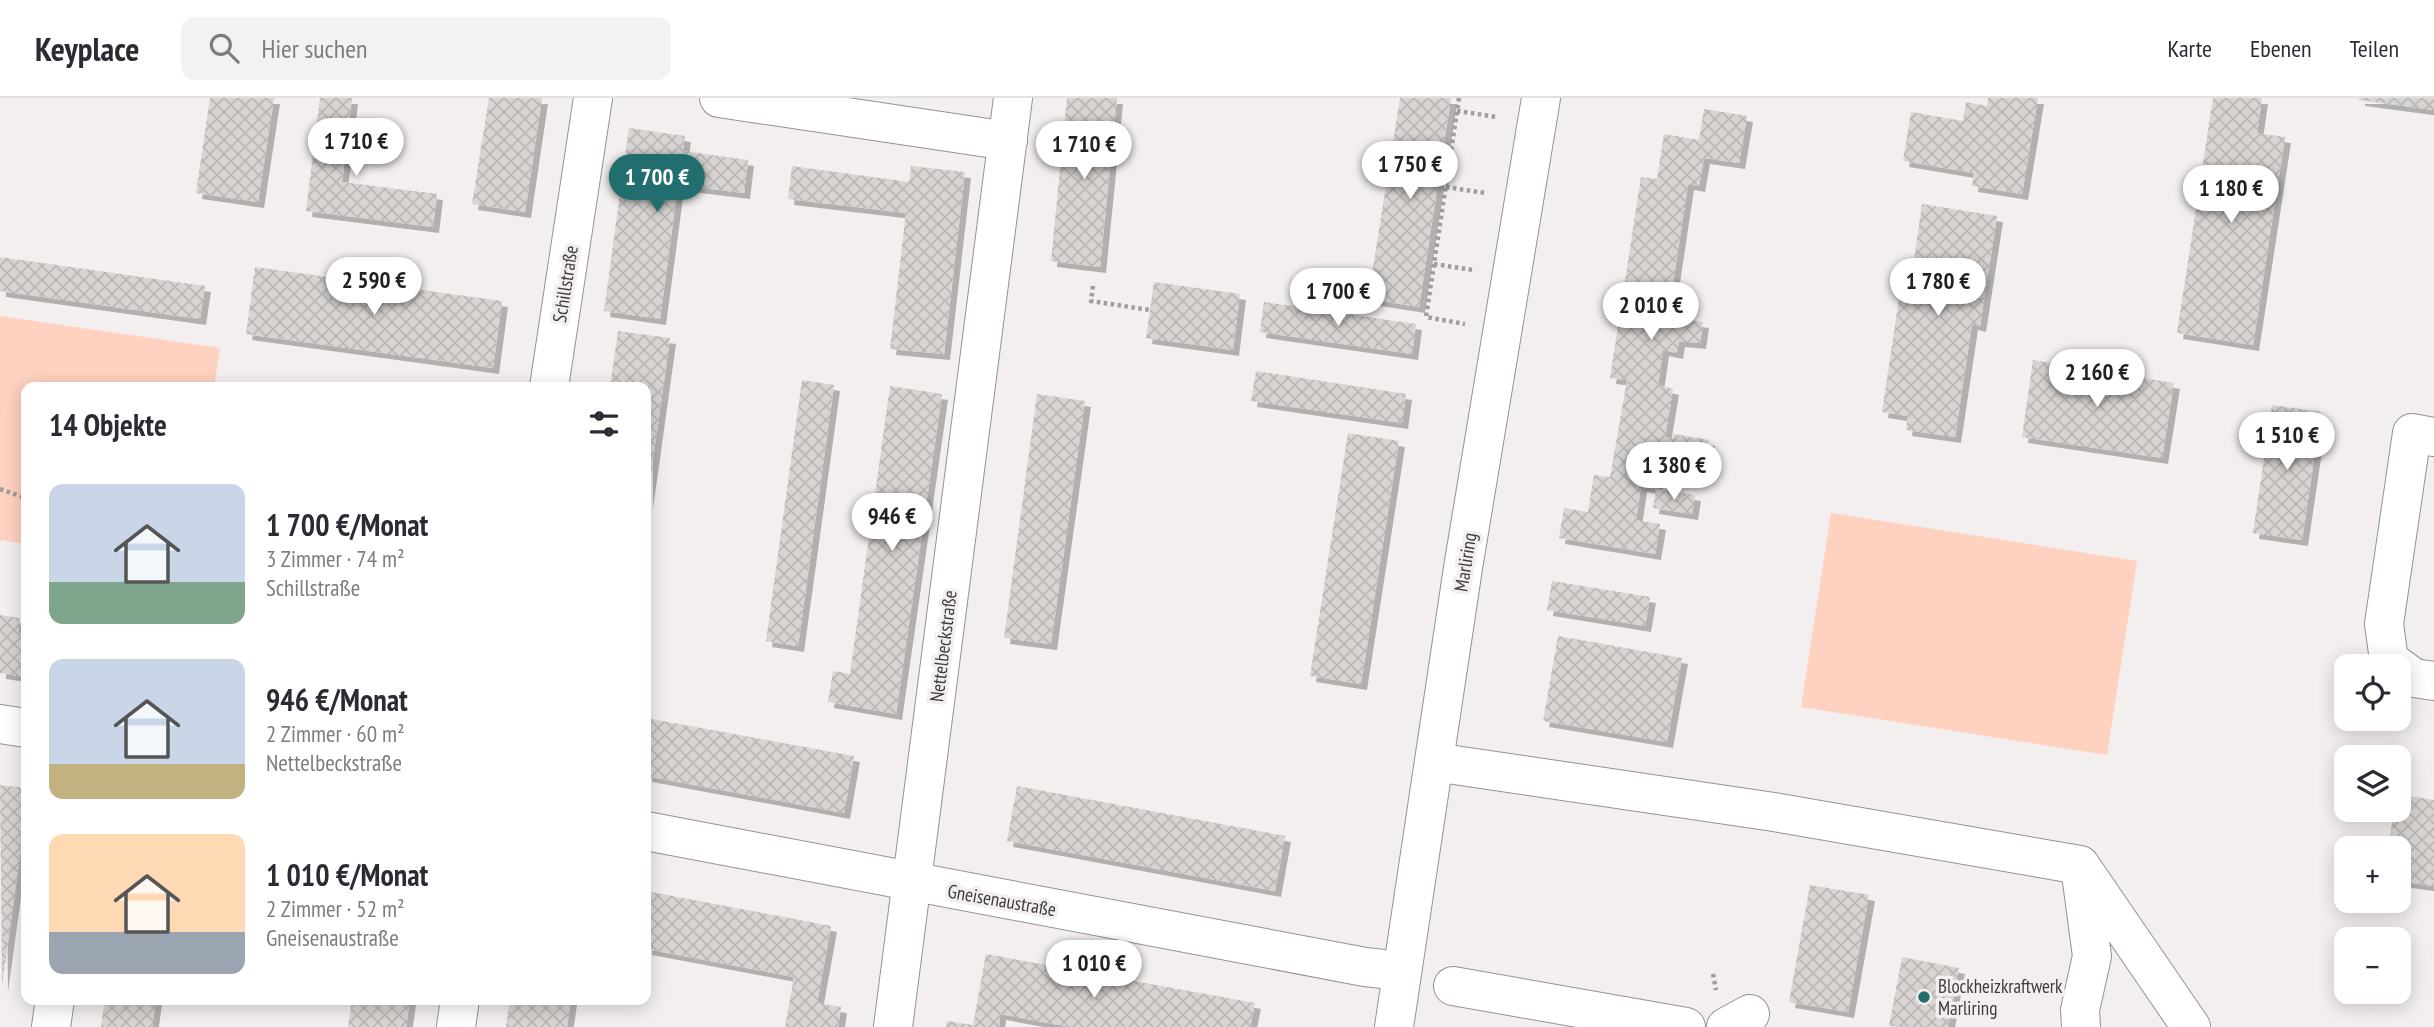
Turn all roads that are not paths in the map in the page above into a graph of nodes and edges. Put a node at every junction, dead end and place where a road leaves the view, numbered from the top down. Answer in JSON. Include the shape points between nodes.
{"nodes":[{"id":1,"x":593,"y":98,"type":"edge"},
{"id":2,"x":719,"y":98,"type":"edge"},
{"id":3,"x":1013,"y":98,"type":"edge"},
{"id":4,"x":1541,"y":98,"type":"edge"},
{"id":5,"x":1009,"y":141,"type":"junction"},
{"id":6,"x":550,"y":382,"type":"edge"},
{"id":7,"x":2434,"y":436,"type":"edge"},
{"id":8,"x":2388,"y":654,"type":"edge"},
{"id":9,"x":2411,"y":676,"type":"edge"},
{"id":10,"x":2434,"y":681,"type":"edge"},
{"id":11,"x":0,"y":724,"type":"edge"},
{"id":12,"x":21,"y":727,"type":"edge"},
{"id":13,"x":1434,"y":762,"type":"junction"},
{"id":14,"x":651,"y":832,"type":"edge"},
{"id":15,"x":2080,"y":865,"type":"junction"},
{"id":16,"x":913,"y":883,"type":"junction"},
{"id":17,"x":1401,"y":971,"type":"junction"},
{"id":18,"x":1453,"y":986,"type":"dead end"},
{"id":19,"x":54,"y":1005,"type":"edge"},
{"id":20,"x":459,"y":1005,"type":"edge"},
{"id":21,"x":51,"y":1027,"type":"edge"},
{"id":22,"x":456,"y":1027,"type":"edge"},
{"id":23,"x":893,"y":1027,"type":"edge"},
{"id":24,"x":1394,"y":1027,"type":"edge"},
{"id":25,"x":1686,"y":1027,"type":"edge"},
{"id":26,"x":2081,"y":1027,"type":"edge"},
{"id":27,"x":2191,"y":1027,"type":"edge"}],
"edges":[{"from":1,"to":6,"type":"street","name":"Schillstraße"},
{"from":2,"to":5,"type":"street"},
{"from":3,"to":5,"type":"street","name":"Nettelbeckstraße"},
{"from":4,"to":13,"type":"street","name":"Marliring"},
{"from":5,"to":16,"type":"street","name":"Nettelbeckstraße"},
{"from":7,"to":8,"type":"street","via":[[2412,433],[2384,624]]},
{"from":9,"to":10,"type":"street"},
{"from":11,"to":12,"type":"street"},
{"from":13,"to":15,"type":"street","via":[[1774,812]]},
{"from":13,"to":17,"type":"street","name":"Marliring"},
{"from":14,"to":16,"type":"street","name":"Gneisenaustraße"},
{"from":15,"to":26,"type":"street","via":[[2092,956],[2080,1010]]},
{"from":15,"to":27,"type":"street"},
{"from":16,"to":17,"type":"street","name":"Gneisenaustraße"},
{"from":16,"to":23,"type":"street","name":"Nettelbeckstraße"},
{"from":17,"to":24,"type":"street","name":"Marliring"},
{"from":18,"to":25,"type":"street"},
{"from":19,"to":21,"type":"street"},
{"from":20,"to":22,"type":"street"}]}
